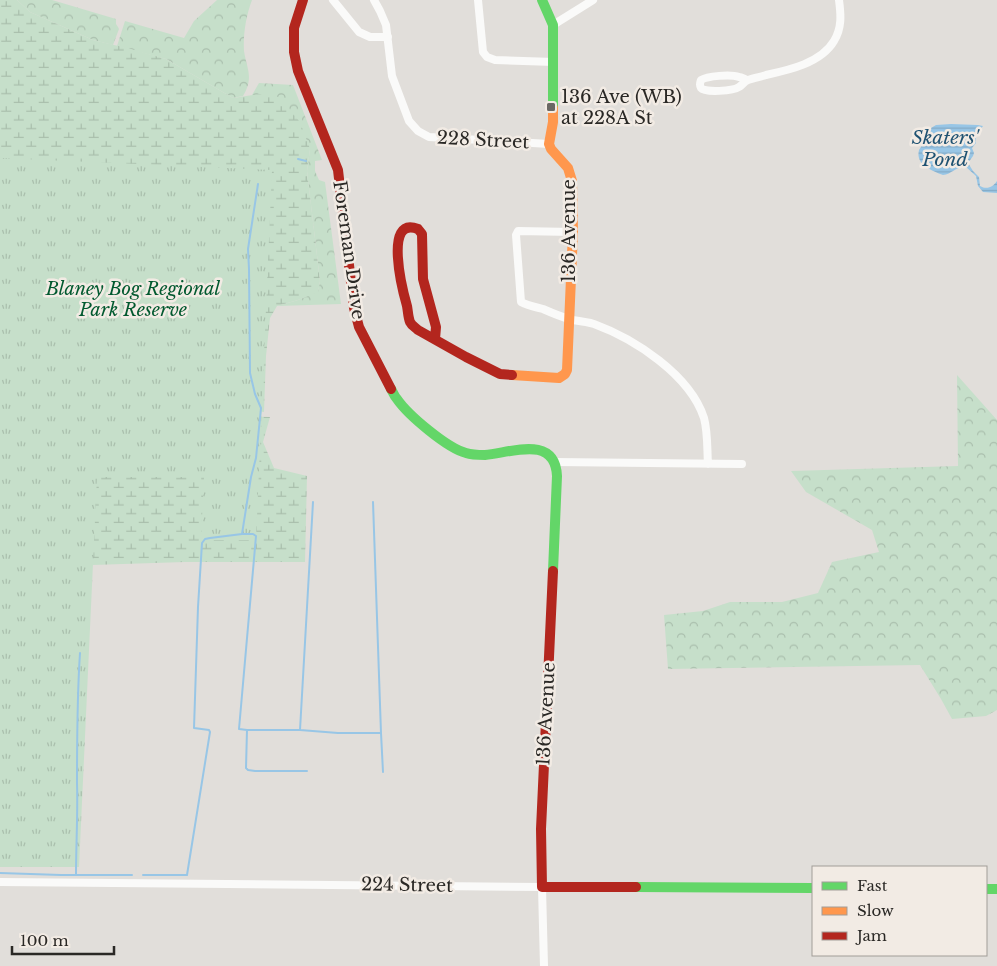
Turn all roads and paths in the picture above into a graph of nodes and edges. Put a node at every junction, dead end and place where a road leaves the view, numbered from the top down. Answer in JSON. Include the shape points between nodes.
{"nodes":[{"id":1,"x":303,"y":0,"type":"edge"},
{"id":2,"x":333,"y":0,"type":"edge"},
{"id":3,"x":374,"y":0,"type":"edge"},
{"id":4,"x":478,"y":0,"type":"edge"},
{"id":5,"x":542,"y":0,"type":"edge"},
{"id":6,"x":592,"y":0,"type":"edge"},
{"id":7,"x":839,"y":0,"type":"edge"},
{"id":8,"x":553,"y":26,"type":"junction"},
{"id":9,"x":388,"y":38,"type":"junction"},
{"id":10,"x":554,"y":62,"type":"junction"},
{"id":11,"x":747,"y":80,"type":"junction"},
{"id":12,"x":549,"y":144,"type":"junction"},
{"id":13,"x":572,"y":232,"type":"junction"},
{"id":14,"x":568,"y":319,"type":"junction"},
{"id":15,"x":435,"y":340,"type":"junction"},
{"id":16,"x":555,"y":462,"type":"junction"},
{"id":17,"x":708,"y":464,"type":"junction"},
{"id":18,"x":742,"y":464,"type":"dead end"},
{"id":19,"x":0,"y":882,"type":"edge"},
{"id":20,"x":542,"y":887,"type":"junction"},
{"id":21,"x":812,"y":888,"type":"edge"},
{"id":22,"x":544,"y":966,"type":"edge"}],
"edges":[{"from":1,"to":16,"type":"street","name":"Foreman Drive","via":[[294,28],[298,70],[338,170],[356,318],[396,398],[411,415],[457,450],[484,454],[535,448]]},
{"from":2,"to":9,"type":"street","via":[[359,32],[370,37]]},
{"from":3,"to":9,"type":"street"},
{"from":4,"to":10,"type":"street","via":[[483,52],[487,56],[495,60]]},
{"from":5,"to":8,"type":"street"},
{"from":6,"to":8,"type":"street"},
{"from":7,"to":11,"type":"street","via":[[840,27],[824,52],[814,60],[788,70]]},
{"from":8,"to":10,"type":"street"},
{"from":9,"to":12,"type":"street","name":"228 Street","via":[[392,76],[410,120],[418,131],[429,137]]},
{"from":10,"to":12,"type":"street","via":[[554,122]]},
{"from":11,"to":11,"type":"street","via":[[732,90],[704,90],[700,84],[704,78],[739,76]]},
{"from":12,"to":13,"type":"street","name":"136 Avenue","via":[[571,175]]},
{"from":13,"to":14,"type":"street","name":"136 Avenue"},
{"from":13,"to":14,"type":"street","via":[[518,232],[516,235],[521,302]]},
{"from":14,"to":15,"type":"street","name":"136 Avenue","via":[[568,366],[565,374],[558,378],[500,374]]},
{"from":14,"to":17,"type":"street","via":[[592,324],[631,341],[682,382],[704,418]]},
{"from":15,"to":15,"type":"street","via":[[412,325],[406,304],[398,246],[399,235],[408,227],[420,230],[422,234],[423,279],[436,327]]},
{"from":16,"to":17,"type":"street"},
{"from":16,"to":20,"type":"street","name":"136 Avenue","via":[[557,480]]},
{"from":17,"to":18,"type":"street"},
{"from":19,"to":20,"type":"street","name":"224 Street"},
{"from":20,"to":21,"type":"street","name":"224 Street"},
{"from":20,"to":22,"type":"street","name":"136 Avenue"}]}
